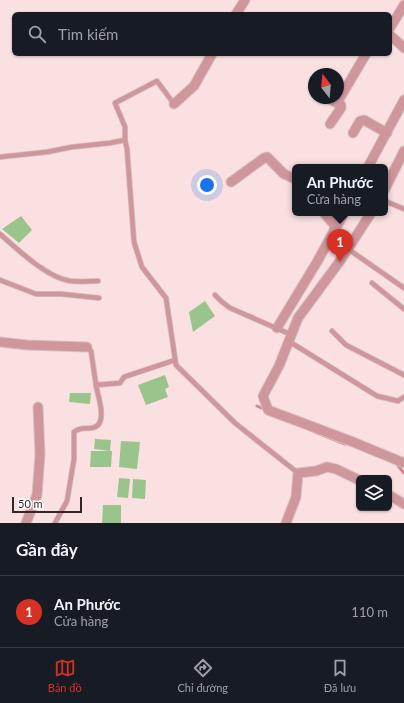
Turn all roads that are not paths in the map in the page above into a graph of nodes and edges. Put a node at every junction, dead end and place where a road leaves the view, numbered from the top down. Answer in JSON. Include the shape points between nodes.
{"nodes":[{"id":1,"x":245,"y":0,"type":"edge"},
{"id":2,"x":404,"y":5,"type":"edge"},
{"id":3,"x":237,"y":12,"type":"edge"},
{"id":4,"x":392,"y":25,"type":"edge"},
{"id":5,"x":392,"y":37,"type":"edge"},
{"id":6,"x":404,"y":48,"type":"edge"},
{"id":7,"x":211,"y":56,"type":"edge"},
{"id":8,"x":365,"y":56,"type":"edge"},
{"id":9,"x":344,"y":91,"type":"edge"},
{"id":10,"x":404,"y":100,"type":"edge"},
{"id":11,"x":174,"y":104,"type":"joint"},
{"id":12,"x":339,"y":104,"type":"edge"},
{"id":13,"x":330,"y":124,"type":"dead end"},
{"id":14,"x":353,"y":133,"type":"dead end"},
{"id":15,"x":387,"y":133,"type":"junction"},
{"id":16,"x":125,"y":140,"type":"junction"},
{"id":17,"x":403,"y":154,"type":"edge"},
{"id":18,"x":0,"y":157,"type":"edge"},
{"id":19,"x":370,"y":164,"type":"edge"},
{"id":20,"x":292,"y":178,"type":"edge"},
{"id":21,"x":231,"y":182,"type":"dead end"},
{"id":22,"x":388,"y":183,"type":"edge"},
{"id":23,"x":388,"y":202,"type":"edge"},
{"id":24,"x":404,"y":209,"type":"edge"},
{"id":25,"x":326,"y":216,"type":"edge"},
{"id":26,"x":342,"y":216,"type":"edge"},
{"id":27,"x":369,"y":216,"type":"edge"},
{"id":28,"x":335,"y":229,"type":"junction"},
{"id":29,"x":0,"y":234,"type":"edge"},
{"id":30,"x":350,"y":246,"type":"junction"},
{"id":31,"x":0,"y":280,"type":"edge"},
{"id":32,"x":98,"y":281,"type":"dead end"},
{"id":33,"x":372,"y":283,"type":"dead end"},
{"id":34,"x":404,"y":288,"type":"edge"},
{"id":35,"x":215,"y":295,"type":"dead end"},
{"id":36,"x":99,"y":298,"type":"dead end"},
{"id":37,"x":404,"y":309,"type":"edge"},
{"id":38,"x":277,"y":328,"type":"junction"},
{"id":39,"x":332,"y":331,"type":"dead end"},
{"id":40,"x":291,"y":338,"type":"junction"},
{"id":41,"x":0,"y":342,"type":"edge"},
{"id":42,"x":87,"y":347,"type":"joint"},
{"id":43,"x":175,"y":360,"type":"junction"},
{"id":44,"x":404,"y":375,"type":"edge"},
{"id":45,"x":96,"y":385,"type":"junction"},
{"id":46,"x":404,"y":397,"type":"edge"},
{"id":47,"x":38,"y":407,"type":"dead end"},
{"id":48,"x":404,"y":463,"type":"edge"},
{"id":49,"x":298,"y":472,"type":"junction"},
{"id":50,"x":356,"y":479,"type":"edge"},
{"id":51,"x":392,"y":497,"type":"edge"},
{"id":52,"x":404,"y":504,"type":"edge"},
{"id":53,"x":26,"y":523,"type":"edge"},
{"id":54,"x":55,"y":523,"type":"edge"},
{"id":55,"x":286,"y":523,"type":"edge"}],
"edges":[{"from":1,"to":3,"type":"street"},
{"from":2,"to":4,"type":"street"},
{"from":5,"to":6,"type":"street"},
{"from":7,"to":11,"type":"street","via":[[194,86]]},
{"from":8,"to":9,"type":"street"},
{"from":10,"to":15,"type":"street"},
{"from":11,"to":16,"type":"lane","via":[[157,81],[115,103],[125,127]]},
{"from":12,"to":13,"type":"street","via":[[341,108]]},
{"from":14,"to":15,"type":"street","via":[[360,121],[364,120]]},
{"from":15,"to":19,"type":"street"},
{"from":16,"to":18,"type":"lane"},
{"from":16,"to":43,"type":"lane","via":[[134,242],[142,267],[166,298]]},
{"from":17,"to":22,"type":"street"},
{"from":20,"to":21,"type":"street","via":[[284,174],[268,157]]},
{"from":23,"to":24,"type":"lane"},
{"from":25,"to":28,"type":"street"},
{"from":26,"to":28,"type":"street"},
{"from":27,"to":30,"type":"street"},
{"from":28,"to":30,"type":"street"},
{"from":28,"to":38,"type":"street"},
{"from":29,"to":32,"type":"lane","via":[[49,273],[69,281]]},
{"from":30,"to":34,"type":"lane"},
{"from":30,"to":40,"type":"street","via":[[298,318]]},
{"from":31,"to":36,"type":"lane","via":[[36,294]]},
{"from":33,"to":37,"type":"lane"},
{"from":35,"to":38,"type":"lane","via":[[230,308]]},
{"from":38,"to":40,"type":"lane"},
{"from":39,"to":44,"type":"lane","via":[[346,344]]},
{"from":40,"to":46,"type":"lane","via":[[377,396],[398,401]]},
{"from":40,"to":48,"type":"street","via":[[263,396],[268,410]]},
{"from":41,"to":42,"type":"street"},
{"from":42,"to":45,"type":"lane","via":[[91,351]]},
{"from":43,"to":45,"type":"lane","via":[[124,377],[120,383]]},
{"from":43,"to":49,"type":"lane","via":[[176,364],[235,423]]},
{"from":45,"to":54,"type":"lane","via":[[102,422],[98,426],[77,429],[74,432],[74,459],[67,502]]},
{"from":47,"to":53,"type":"street","via":[[40,454],[37,495]]},
{"from":49,"to":50,"type":"street","via":[[316,471],[326,467]]},
{"from":49,"to":55,"type":"street","via":[[296,498]]},
{"from":51,"to":52,"type":"street"}]}
